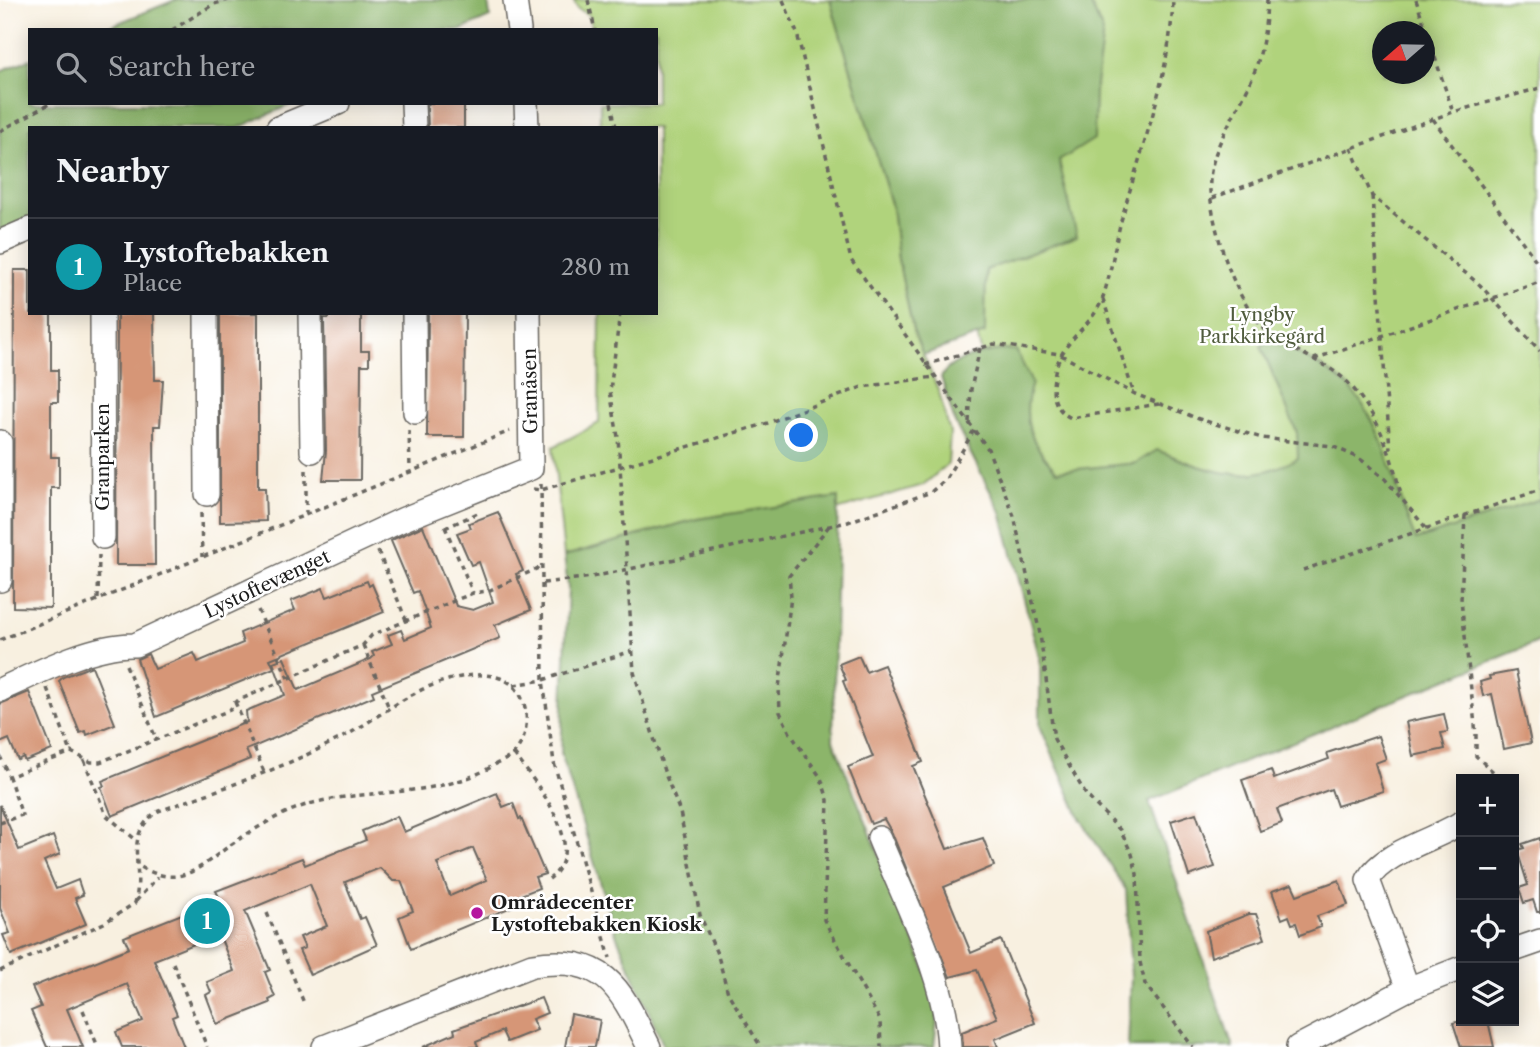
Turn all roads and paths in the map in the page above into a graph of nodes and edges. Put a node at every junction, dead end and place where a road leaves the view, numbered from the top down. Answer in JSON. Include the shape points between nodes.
{"nodes":[{"id":1,"x":228,"y":0,"type":"edge"},
{"id":2,"x":515,"y":0,"type":"edge"},
{"id":3,"x":588,"y":0,"type":"edge"},
{"id":4,"x":783,"y":0,"type":"edge"},
{"id":5,"x":1173,"y":0,"type":"edge"},
{"id":6,"x":1267,"y":0,"type":"edge"},
{"id":7,"x":1416,"y":0,"type":"edge"},
{"id":8,"x":175,"y":28,"type":"edge"},
{"id":9,"x":519,"y":28,"type":"edge"},
{"id":10,"x":595,"y":28,"type":"edge"},
{"id":11,"x":1540,"y":88,"type":"edge"},
{"id":12,"x":47,"y":105,"type":"edge"},
{"id":13,"x":334,"y":105,"type":"edge"},
{"id":14,"x":413,"y":105,"type":"edge"},
{"id":15,"x":526,"y":105,"type":"edge"},
{"id":16,"x":611,"y":105,"type":"edge"},
{"id":17,"x":1453,"y":112,"type":"junction"},
{"id":18,"x":1433,"y":119,"type":"junction"},
{"id":19,"x":293,"y":125,"type":"edge"},
{"id":20,"x":414,"y":126,"type":"edge"},
{"id":21,"x":527,"y":126,"type":"edge"},
{"id":22,"x":616,"y":126,"type":"edge"},
{"id":23,"x":0,"y":131,"type":"edge"},
{"id":24,"x":1351,"y":149,"type":"junction"},
{"id":25,"x":1372,"y":196,"type":"junction"},
{"id":26,"x":1212,"y":198,"type":"junction"},
{"id":27,"x":28,"y":230,"type":"edge"},
{"id":28,"x":0,"y":242,"type":"edge"},
{"id":29,"x":1540,"y":266,"type":"edge"},
{"id":30,"x":1540,"y":282,"type":"edge"},
{"id":31,"x":1491,"y":298,"type":"junction"},
{"id":32,"x":1103,"y":299,"type":"junction"},
{"id":33,"x":102,"y":315,"type":"edge"},
{"id":34,"x":206,"y":315,"type":"edge"},
{"id":35,"x":310,"y":315,"type":"edge"},
{"id":36,"x":414,"y":315,"type":"edge"},
{"id":37,"x":529,"y":315,"type":"edge"},
{"id":38,"x":620,"y":315,"type":"edge"},
{"id":39,"x":1383,"y":335,"type":"junction"},
{"id":40,"x":980,"y":348,"type":"junction"},
{"id":41,"x":1540,"y":351,"type":"edge"},
{"id":42,"x":1059,"y":354,"type":"junction"},
{"id":43,"x":1314,"y":359,"type":"junction"},
{"id":44,"x":925,"y":365,"type":"junction"},
{"id":45,"x":934,"y":377,"type":"junction"},
{"id":46,"x":1135,"y":394,"type":"junction"},
{"id":47,"x":1160,"y":404,"type":"junction"},
{"id":48,"x":415,"y":412,"type":"joint"},
{"id":49,"x":530,"y":421,"type":"junction"},
{"id":50,"x":969,"y":424,"type":"junction"},
{"id":51,"x":974,"y":430,"type":"junction"},
{"id":52,"x":0,"y":442,"type":"edge"},
{"id":53,"x":312,"y":451,"type":"joint"},
{"id":54,"x":1390,"y":453,"type":"junction"},
{"id":55,"x":620,"y":468,"type":"junction"},
{"id":56,"x":410,"y":470,"type":"junction"},
{"id":57,"x":536,"y":473,"type":"junction"},
{"id":58,"x":541,"y":490,"type":"junction"},
{"id":59,"x":1540,"y":490,"type":"edge"},
{"id":60,"x":207,"y":494,"type":"joint"},
{"id":61,"x":1401,"y":495,"type":"junction"},
{"id":62,"x":436,"y":506,"type":"junction"},
{"id":63,"x":306,"y":513,"type":"junction"},
{"id":64,"x":1465,"y":515,"type":"junction"},
{"id":65,"x":828,"y":526,"type":"junction"},
{"id":66,"x":1426,"y":528,"type":"junction"},
{"id":67,"x":371,"y":534,"type":"junction"},
{"id":68,"x":103,"y":537,"type":"joint"},
{"id":69,"x":202,"y":557,"type":"junction"},
{"id":70,"x":543,"y":566,"type":"junction"},
{"id":71,"x":627,"y":570,"type":"junction"},
{"id":72,"x":1303,"y":570,"type":"dead end"},
{"id":73,"x":1,"y":579,"type":"edge"},
{"id":74,"x":543,"y":583,"type":"junction"},
{"id":75,"x":473,"y":593,"type":"junction"},
{"id":76,"x":250,"y":594,"type":"junction"},
{"id":77,"x":98,"y":599,"type":"junction"},
{"id":78,"x":406,"y":620,"type":"junction"},
{"id":79,"x":0,"y":640,"type":"edge"},
{"id":80,"x":118,"y":645,"type":"junction"},
{"id":81,"x":363,"y":645,"type":"junction"},
{"id":82,"x":632,"y":651,"type":"junction"},
{"id":83,"x":40,"y":671,"type":"junction"},
{"id":84,"x":288,"y":678,"type":"junction"},
{"id":85,"x":543,"y":680,"type":"junction"},
{"id":86,"x":513,"y":685,"type":"junction"},
{"id":87,"x":0,"y":690,"type":"edge"},
{"id":88,"x":235,"y":702,"type":"junction"},
{"id":89,"x":389,"y":708,"type":"junction"},
{"id":90,"x":157,"y":741,"type":"junction"},
{"id":91,"x":71,"y":752,"type":"junction"},
{"id":92,"x":514,"y":754,"type":"junction"},
{"id":93,"x":0,"y":756,"type":"edge"},
{"id":94,"x":83,"y":758,"type":"junction"},
{"id":95,"x":265,"y":774,"type":"junction"},
{"id":96,"x":1496,"y":774,"type":"edge"},
{"id":97,"x":9,"y":777,"type":"junction"},
{"id":98,"x":0,"y":823,"type":"edge"},
{"id":99,"x":1456,"y":825,"type":"edge"},
{"id":100,"x":879,"y":838,"type":"dead end"},
{"id":101,"x":135,"y":839,"type":"junction"},
{"id":102,"x":139,"y":866,"type":"junction"},
{"id":103,"x":158,"y":877,"type":"junction"},
{"id":104,"x":549,"y":879,"type":"dead end"},
{"id":105,"x":135,"y":903,"type":"junction"},
{"id":106,"x":267,"y":913,"type":"dead end"},
{"id":107,"x":1540,"y":941,"type":"edge"},
{"id":108,"x":1519,"y":948,"type":"edge"},
{"id":109,"x":173,"y":962,"type":"dead end"},
{"id":110,"x":1456,"y":970,"type":"edge"},
{"id":111,"x":0,"y":971,"type":"edge"},
{"id":112,"x":606,"y":976,"type":"junction"},
{"id":113,"x":1408,"y":989,"type":"junction"},
{"id":114,"x":304,"y":1003,"type":"dead end"},
{"id":115,"x":83,"y":1010,"type":"dead end"},
{"id":116,"x":97,"y":1047,"type":"edge"},
{"id":117,"x":207,"y":1047,"type":"edge"},
{"id":118,"x":324,"y":1047,"type":"edge"},
{"id":119,"x":649,"y":1047,"type":"edge"},
{"id":120,"x":761,"y":1047,"type":"edge"},
{"id":121,"x":881,"y":1047,"type":"edge"},
{"id":122,"x":949,"y":1047,"type":"edge"},
{"id":123,"x":1194,"y":1047,"type":"edge"},
{"id":124,"x":1297,"y":1047,"type":"edge"}],
"edges":[{"from":1,"to":8,"type":"path"},
{"from":2,"to":9,"type":"street"},
{"from":3,"to":10,"type":"path"},
{"from":4,"to":44,"type":"path","via":[[797,33],[851,260]]},
{"from":5,"to":32,"type":"path","via":[[1154,114],[1114,244]]},
{"from":6,"to":26,"type":"path","via":[[1266,29],[1254,72],[1212,168]]},
{"from":7,"to":17,"type":"path"},
{"from":11,"to":17,"type":"path"},
{"from":12,"to":23,"type":"path"},
{"from":13,"to":19,"type":"street"},
{"from":14,"to":20,"type":"street"},
{"from":15,"to":21,"type":"street"},
{"from":16,"to":22,"type":"path"},
{"from":17,"to":18,"type":"path"},
{"from":18,"to":24,"type":"path"},
{"from":18,"to":29,"type":"path"},
{"from":24,"to":25,"type":"path"},
{"from":24,"to":26,"type":"path"},
{"from":25,"to":31,"type":"path"},
{"from":25,"to":39,"type":"path"},
{"from":26,"to":43,"type":"path","via":[[1219,236],[1252,316],[1271,335]]},
{"from":27,"to":28,"type":"street"},
{"from":30,"to":31,"type":"path"},
{"from":31,"to":39,"type":"path"},
{"from":31,"to":41,"type":"path"},
{"from":32,"to":42,"type":"path"},
{"from":32,"to":46,"type":"path"},
{"from":33,"to":68,"type":"street","name":"Granparken"},
{"from":34,"to":60,"type":"street"},
{"from":35,"to":53,"type":"street"},
{"from":36,"to":48,"type":"street"},
{"from":37,"to":49,"type":"street","name":"Granåsen"},
{"from":38,"to":55,"type":"path","via":[[610,391]]},
{"from":39,"to":43,"type":"path"},
{"from":39,"to":54,"type":"path"},
{"from":40,"to":42,"type":"path","via":[[1010,344]]},
{"from":40,"to":44,"type":"path"},
{"from":40,"to":50,"type":"path"},
{"from":42,"to":46,"type":"path"},
{"from":42,"to":47,"type":"path","via":[[1054,399],[1062,414],[1071,418]]},
{"from":43,"to":54,"type":"path","via":[[1349,383],[1375,415]]},
{"from":44,"to":45,"type":"path"},
{"from":45,"to":50,"type":"path"},
{"from":45,"to":55,"type":"path","via":[[862,387],[765,424]]},
{"from":46,"to":47,"type":"path"},
{"from":47,"to":61,"type":"path","via":[[1262,438],[1332,446],[1359,458]]},
{"from":48,"to":56,"type":"path","via":[[409,419]]},
{"from":49,"to":56,"type":"path"},
{"from":49,"to":57,"type":"street","name":"Granåsen"},
{"from":50,"to":51,"type":"path"},
{"from":51,"to":65,"type":"path","via":[[946,480],[931,492]]},
{"from":51,"to":123,"type":"path","via":[[988,449],[1014,516],[1040,634],[1054,739],[1086,795],[1120,830],[1132,854],[1145,984]]},
{"from":52,"to":73,"type":"street"},
{"from":53,"to":63,"type":"path","via":[[306,460]]},
{"from":54,"to":61,"type":"path"},
{"from":55,"to":58,"type":"path"},
{"from":55,"to":71,"type":"path"},
{"from":56,"to":63,"type":"path"},
{"from":57,"to":58,"type":"path"},
{"from":57,"to":62,"type":"street","name":"Lystoftevænget"},
{"from":58,"to":70,"type":"path"},
{"from":59,"to":64,"type":"path"},
{"from":60,"to":69,"type":"path","via":[[201,501]]},
{"from":61,"to":66,"type":"path"},
{"from":62,"to":67,"type":"street","name":"Lystoftevænget"},
{"from":62,"to":75,"type":"path"},
{"from":63,"to":69,"type":"path"},
{"from":64,"to":66,"type":"path"},
{"from":64,"to":96,"type":"path","via":[[1461,600],[1476,756]]},
{"from":65,"to":71,"type":"path"},
{"from":65,"to":121,"type":"path","via":[[789,576],[780,712],[821,778],[828,800],[824,920],[880,1020]]},
{"from":66,"to":72,"type":"path"},
{"from":67,"to":76,"type":"street","name":"Lystoftevænget"},
{"from":67,"to":78,"type":"path"},
{"from":68,"to":77,"type":"path","name":"Granparken"},
{"from":69,"to":77,"type":"path"},
{"from":70,"to":74,"type":"path"},
{"from":70,"to":75,"type":"path","via":[[488,591]]},
{"from":71,"to":74,"type":"path"},
{"from":71,"to":82,"type":"path"},
{"from":74,"to":85,"type":"path"},
{"from":75,"to":78,"type":"path"},
{"from":76,"to":80,"type":"street","name":"Lystoftevænget","via":[[135,645]]},
{"from":76,"to":84,"type":"path"},
{"from":77,"to":79,"type":"path"},
{"from":78,"to":81,"type":"path","via":[[372,635]]},
{"from":80,"to":83,"type":"street","name":"Lystoftevænget"},
{"from":80,"to":90,"type":"path"},
{"from":81,"to":84,"type":"path"},
{"from":81,"to":89,"type":"path"},
{"from":82,"to":85,"type":"path"},
{"from":82,"to":120,"type":"path","via":[[642,703],[680,813],[700,915],[728,993]]},
{"from":83,"to":87,"type":"street","name":"Lystoftevænget"},
{"from":83,"to":91,"type":"path"},
{"from":84,"to":88,"type":"path"},
{"from":85,"to":86,"type":"path"},
{"from":85,"to":112,"type":"path","via":[[554,762],[611,953]]},
{"from":86,"to":89,"type":"path","via":[[484,674],[460,676]]},
{"from":86,"to":92,"type":"path","via":[[527,722]]},
{"from":88,"to":90,"type":"path","via":[[230,710]]},
{"from":88,"to":95,"type":"path"},
{"from":89,"to":95,"type":"path","via":[[342,738]]},
{"from":90,"to":94,"type":"path","via":[[100,762]]},
{"from":91,"to":94,"type":"path"},
{"from":91,"to":97,"type":"path"},
{"from":92,"to":103,"type":"path","via":[[454,784],[315,802],[247,834],[183,875]]},
{"from":92,"to":104,"type":"path","via":[[548,799],[559,827],[564,864]]},
{"from":93,"to":97,"type":"path"},
{"from":94,"to":101,"type":"path","via":[[106,815]]},
{"from":95,"to":101,"type":"path","via":[[156,812],[142,824]]},
{"from":97,"to":98,"type":"path","via":[[22,815]]},
{"from":99,"to":113,"type":"street","via":[[1390,858],[1372,871],[1368,880]]},
{"from":100,"to":122,"type":"street","via":[[933,972],[948,1023]]},
{"from":101,"to":102,"type":"path"},
{"from":102,"to":103,"type":"path"},
{"from":102,"to":105,"type":"path"},
{"from":103,"to":105,"type":"path"},
{"from":105,"to":111,"type":"path","via":[[104,923]]},
{"from":106,"to":114,"type":"path"},
{"from":107,"to":108,"type":"street"},
{"from":109,"to":117,"type":"path"},
{"from":110,"to":113,"type":"street"},
{"from":112,"to":118,"type":"street","via":[[561,961],[532,965]]},
{"from":112,"to":119,"type":"street","via":[[626,1000]]},
{"from":113,"to":124,"type":"street"},
{"from":115,"to":116,"type":"path"}]}
